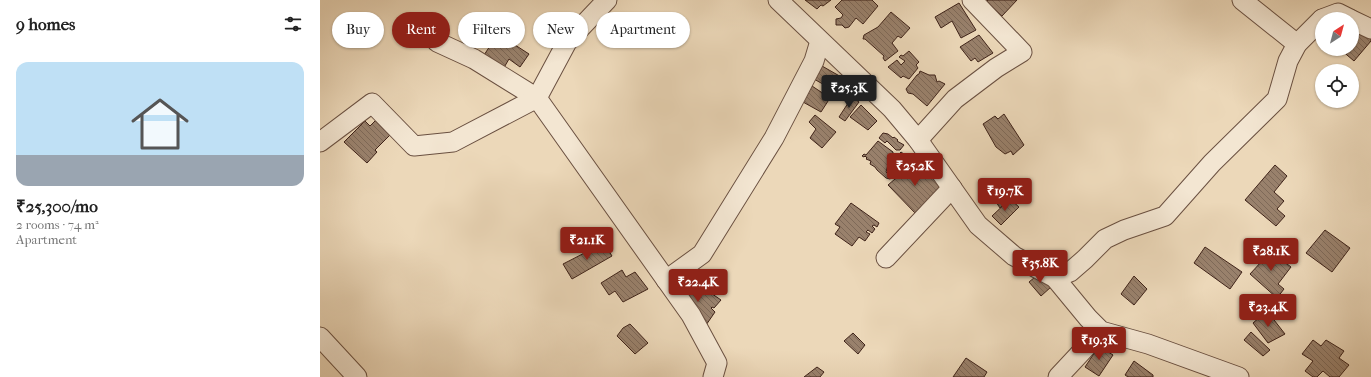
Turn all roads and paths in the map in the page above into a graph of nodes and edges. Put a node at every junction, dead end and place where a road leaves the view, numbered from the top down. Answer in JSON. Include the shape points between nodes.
{"nodes":[{"id":1,"x":607,"y":0,"type":"edge"},
{"id":2,"x":778,"y":0,"type":"edge"},
{"id":3,"x":972,"y":0,"type":"edge"},
{"id":4,"x":1242,"y":0,"type":"edge"},
{"id":5,"x":1359,"y":23,"type":"edge"},
{"id":6,"x":1315,"y":26,"type":"edge"},
{"id":7,"x":1371,"y":29,"type":"edge"},
{"id":8,"x":820,"y":41,"type":"junction"},
{"id":9,"x":1297,"y":44,"type":"junction"},
{"id":10,"x":450,"y":48,"type":"edge"},
{"id":11,"x":537,"y":98,"type":"junction"},
{"id":12,"x":918,"y":140,"type":"junction"},
{"id":13,"x":320,"y":142,"type":"edge"},
{"id":14,"x":952,"y":188,"type":"junction"},
{"id":15,"x":886,"y":258,"type":"dead end"},
{"id":16,"x":1056,"y":278,"type":"junction"},
{"id":17,"x":666,"y":280,"type":"junction"},
{"id":18,"x":1101,"y":331,"type":"junction"},
{"id":19,"x":320,"y":337,"type":"edge"},
{"id":20,"x":357,"y":377,"type":"edge"},
{"id":21,"x":713,"y":377,"type":"edge"},
{"id":22,"x":1058,"y":377,"type":"edge"},
{"id":23,"x":1239,"y":377,"type":"edge"}],
"edges":[{"from":1,"to":11,"type":"street","via":[[567,42]]},
{"from":2,"to":8,"type":"street"},
{"from":3,"to":12,"type":"street","via":[[1022,52],[955,99]]},
{"from":4,"to":9,"type":"street"},
{"from":5,"to":7,"type":"street"},
{"from":6,"to":9,"type":"street"},
{"from":8,"to":12,"type":"street","via":[[892,109]]},
{"from":8,"to":17,"type":"street","via":[[814,61],[774,138],[702,254]]},
{"from":9,"to":16,"type":"street","via":[[1288,61],[1277,98],[1212,163],[1166,216],[1105,239],[1070,272]]},
{"from":10,"to":11,"type":"street","via":[[474,59]]},
{"from":11,"to":13,"type":"street","via":[[453,142],[414,146],[372,103]]},
{"from":11,"to":17,"type":"street"},
{"from":12,"to":14,"type":"street"},
{"from":14,"to":15,"type":"street"},
{"from":14,"to":16,"type":"street","via":[[978,225],[1014,256]]},
{"from":16,"to":18,"type":"street"},
{"from":17,"to":21,"type":"street","via":[[691,315],[717,363]]},
{"from":18,"to":22,"type":"street"},
{"from":18,"to":23,"type":"street","via":[[1148,344]]},
{"from":19,"to":20,"type":"street"}]}
